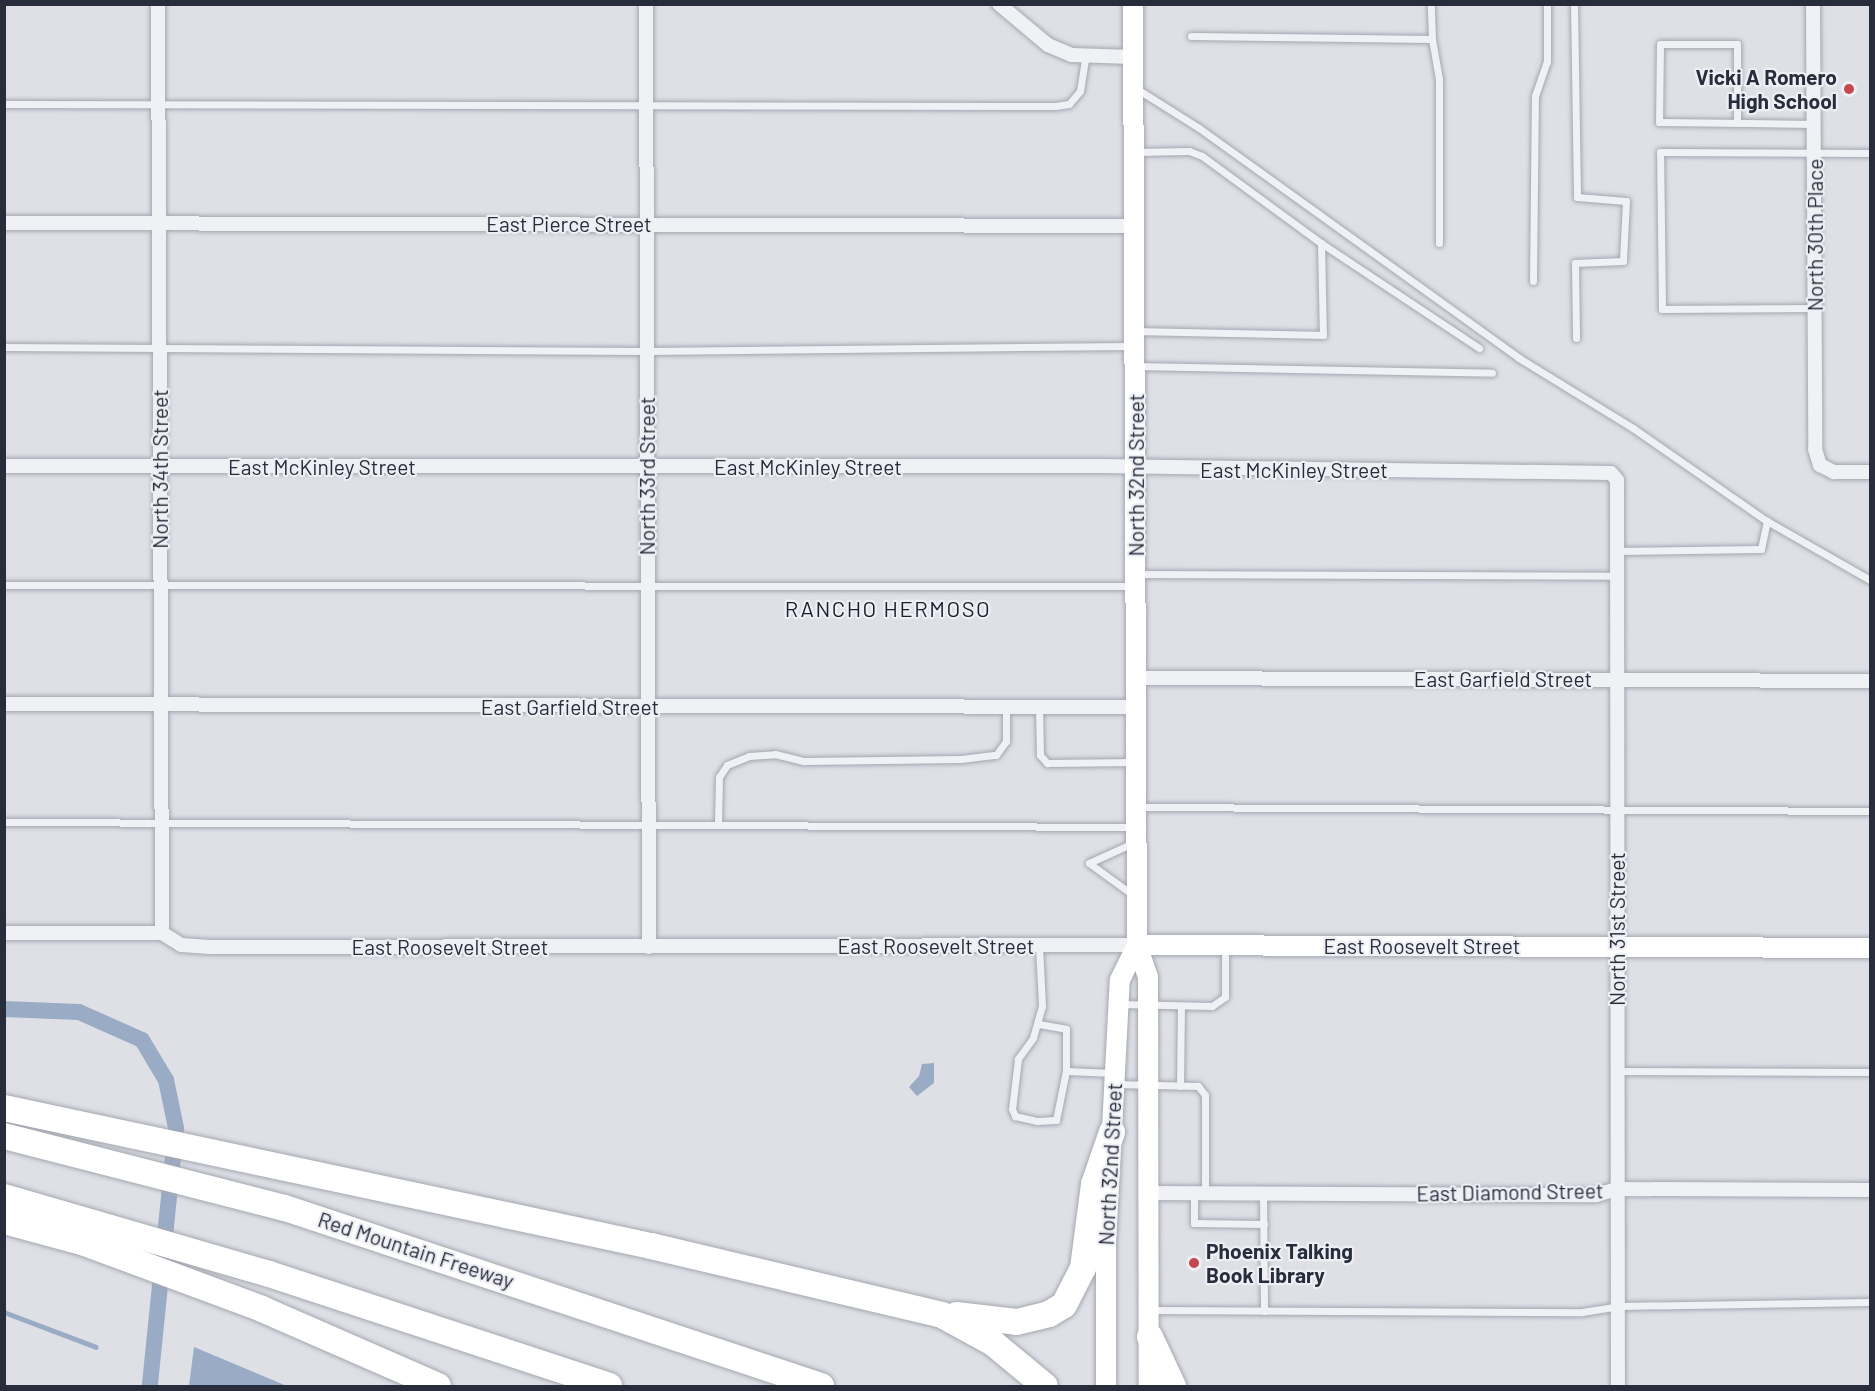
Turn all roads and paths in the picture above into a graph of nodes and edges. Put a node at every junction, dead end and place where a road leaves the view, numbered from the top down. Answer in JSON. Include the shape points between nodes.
{"nodes":[{"id":1,"x":158,"y":4,"type":"edge"},
{"id":2,"x":646,"y":4,"type":"edge"},
{"id":3,"x":999,"y":4,"type":"edge"},
{"id":4,"x":1133,"y":4,"type":"edge"},
{"id":5,"x":1431,"y":4,"type":"edge"},
{"id":6,"x":1547,"y":4,"type":"edge"},
{"id":7,"x":1574,"y":4,"type":"edge"},
{"id":8,"x":1813,"y":4,"type":"edge"},
{"id":9,"x":1191,"y":36,"type":"dead end"},
{"id":10,"x":1432,"y":39,"type":"junction"},
{"id":11,"x":1133,"y":57,"type":"junction"},
{"id":12,"x":1085,"y":58,"type":"junction"},
{"id":13,"x":1133,"y":86,"type":"junction"},
{"id":14,"x":158,"y":103,"type":"junction"},
{"id":15,"x":4,"y":104,"type":"edge"},
{"id":16,"x":646,"y":105,"type":"junction"},
{"id":17,"x":1737,"y":123,"type":"junction"},
{"id":18,"x":1815,"y":124,"type":"junction"},
{"id":19,"x":1133,"y":152,"type":"junction"},
{"id":20,"x":1815,"y":153,"type":"junction"},
{"id":21,"x":1870,"y":153,"type":"edge"},
{"id":22,"x":4,"y":223,"type":"edge"},
{"id":23,"x":159,"y":223,"type":"junction"},
{"id":24,"x":646,"y":225,"type":"junction"},
{"id":25,"x":1134,"y":226,"type":"junction"},
{"id":26,"x":1321,"y":243,"type":"junction"},
{"id":27,"x":1439,"y":243,"type":"dead end"},
{"id":28,"x":1533,"y":281,"type":"dead end"},
{"id":29,"x":1815,"y":309,"type":"junction"},
{"id":30,"x":1576,"y":338,"type":"dead end"},
{"id":31,"x":159,"y":346,"type":"junction"},
{"id":32,"x":4,"y":347,"type":"edge"},
{"id":33,"x":1135,"y":348,"type":"junction"},
{"id":34,"x":1479,"y":348,"type":"dead end"},
{"id":35,"x":647,"y":351,"type":"junction"},
{"id":36,"x":1492,"y":373,"type":"dead end"},
{"id":37,"x":4,"y":466,"type":"edge"},
{"id":38,"x":160,"y":466,"type":"junction"},
{"id":39,"x":648,"y":468,"type":"junction"},
{"id":40,"x":1136,"y":468,"type":"junction"},
{"id":41,"x":1870,"y":472,"type":"edge"},
{"id":42,"x":1611,"y":473,"type":"joint"},
{"id":43,"x":1767,"y":521,"type":"junction"},
{"id":44,"x":1616,"y":551,"type":"junction"},
{"id":45,"x":1616,"y":576,"type":"junction"},
{"id":46,"x":1136,"y":580,"type":"junction"},
{"id":47,"x":1870,"y":580,"type":"edge"},
{"id":48,"x":161,"y":584,"type":"junction"},
{"id":49,"x":4,"y":585,"type":"edge"},
{"id":50,"x":647,"y":588,"type":"junction"},
{"id":51,"x":1136,"y":678,"type":"junction"},
{"id":52,"x":1618,"y":679,"type":"junction"},
{"id":53,"x":1870,"y":681,"type":"edge"},
{"id":54,"x":4,"y":704,"type":"edge"},
{"id":55,"x":161,"y":704,"type":"junction"},
{"id":56,"x":1006,"y":707,"type":"junction"},
{"id":57,"x":1039,"y":707,"type":"junction"},
{"id":58,"x":1136,"y":707,"type":"junction"},
{"id":59,"x":648,"y":708,"type":"junction"},
{"id":60,"x":1137,"y":762,"type":"junction"},
{"id":61,"x":1137,"y":807,"type":"junction"},
{"id":62,"x":1870,"y":811,"type":"edge"},
{"id":63,"x":1618,"y":812,"type":"junction"},
{"id":64,"x":4,"y":822,"type":"edge"},
{"id":65,"x":162,"y":822,"type":"junction"},
{"id":66,"x":649,"y":823,"type":"junction"},
{"id":67,"x":718,"y":824,"type":"junction"},
{"id":68,"x":1137,"y":834,"type":"junction"},
{"id":69,"x":1137,"y":898,"type":"junction"},
{"id":70,"x":4,"y":933,"type":"edge"},
{"id":71,"x":162,"y":933,"type":"junction"},
{"id":72,"x":1137,"y":945,"type":"junction"},
{"id":73,"x":1225,"y":945,"type":"junction"},
{"id":74,"x":1039,"y":946,"type":"junction"},
{"id":75,"x":1616,"y":946,"type":"junction"},
{"id":76,"x":649,"y":947,"type":"junction"},
{"id":77,"x":1870,"y":948,"type":"edge"},
{"id":78,"x":1119,"y":1004,"type":"junction"},
{"id":79,"x":1149,"y":1004,"type":"junction"},
{"id":80,"x":1181,"y":1007,"type":"junction"},
{"id":81,"x":1039,"y":1024,"type":"junction"},
{"id":82,"x":1066,"y":1071,"type":"junction"},
{"id":83,"x":1617,"y":1071,"type":"junction"},
{"id":84,"x":1870,"y":1072,"type":"edge"},
{"id":85,"x":1115,"y":1079,"type":"junction"},
{"id":86,"x":1149,"y":1085,"type":"junction"},
{"id":87,"x":1180,"y":1086,"type":"junction"},
{"id":88,"x":4,"y":1108,"type":"edge"},
{"id":89,"x":1112,"y":1132,"type":"junction"},
{"id":90,"x":4,"y":1136,"type":"edge"},
{"id":91,"x":1617,"y":1189,"type":"junction"},
{"id":92,"x":1870,"y":1190,"type":"edge"},
{"id":93,"x":1149,"y":1192,"type":"junction"},
{"id":94,"x":1200,"y":1193,"type":"junction"},
{"id":95,"x":1263,"y":1193,"type":"junction"},
{"id":96,"x":4,"y":1197,"type":"edge"},
{"id":97,"x":4,"y":1221,"type":"edge"},
{"id":98,"x":1264,"y":1224,"type":"junction"},
{"id":99,"x":86,"y":1232,"type":"junction"},
{"id":100,"x":1870,"y":1302,"type":"edge"},
{"id":101,"x":1618,"y":1306,"type":"junction"},
{"id":102,"x":1150,"y":1310,"type":"junction"},
{"id":103,"x":1264,"y":1311,"type":"junction"},
{"id":104,"x":942,"y":1315,"type":"junction"},
{"id":105,"x":1150,"y":1337,"type":"junction"},
{"id":106,"x":438,"y":1386,"type":"edge"},
{"id":107,"x":609,"y":1386,"type":"edge"},
{"id":108,"x":822,"y":1386,"type":"edge"},
{"id":109,"x":1045,"y":1386,"type":"edge"},
{"id":110,"x":1106,"y":1386,"type":"edge"},
{"id":111,"x":1149,"y":1386,"type":"edge"},
{"id":112,"x":1173,"y":1386,"type":"edge"},
{"id":113,"x":1618,"y":1386,"type":"edge"}],
"edges":[{"from":1,"to":14,"type":"street","name":"North 34th Street"},
{"from":2,"to":16,"type":"street","name":"North 33rd Street"},
{"from":3,"to":12,"type":"street","via":[[1048,45]]},
{"from":4,"to":11,"type":"main road","name":"North 32nd Street"},
{"from":5,"to":10,"type":"lane"},
{"from":6,"to":28,"type":"lane","via":[[1547,62],[1535,96]]},
{"from":7,"to":30,"type":"lane","via":[[1577,197],[1626,201],[1623,261],[1575,263]]},
{"from":8,"to":18,"type":"street","name":"North 30th Place"},
{"from":9,"to":10,"type":"lane"},
{"from":10,"to":27,"type":"lane","via":[[1439,79]]},
{"from":11,"to":12,"type":"street"},
{"from":11,"to":13,"type":"main road","name":"North 32nd Street"},
{"from":12,"to":16,"type":"lane","via":[[1080,91],[1069,104],[1055,106]]},
{"from":13,"to":19,"type":"main road","name":"North 32nd Street"},
{"from":13,"to":43,"type":"lane","via":[[1199,128],[1518,358],[1633,428]]},
{"from":14,"to":15,"type":"lane"},
{"from":14,"to":16,"type":"lane"},
{"from":14,"to":23,"type":"street","name":"North 34th Street"},
{"from":16,"to":24,"type":"street","name":"North 33rd Street"},
{"from":17,"to":17,"type":"lane","via":[[1737,44],[1660,44],[1659,122]]},
{"from":17,"to":18,"type":"lane"},
{"from":18,"to":20,"type":"street","name":"North 30th Place"},
{"from":19,"to":25,"type":"main road","name":"North 32nd Street"},
{"from":19,"to":26,"type":"lane","via":[[1189,151],[1202,156]]},
{"from":20,"to":21,"type":"lane"},
{"from":20,"to":29,"type":"street","name":"North 30th Place"},
{"from":20,"to":29,"type":"lane","via":[[1660,152],[1662,309]]},
{"from":22,"to":23,"type":"street","name":"East Pierce Street"},
{"from":23,"to":24,"type":"street","name":"East Pierce Street"},
{"from":23,"to":31,"type":"street","name":"North 34th Street"},
{"from":24,"to":25,"type":"street","name":"East Pierce Street"},
{"from":24,"to":35,"type":"street","name":"North 33rd Street"},
{"from":25,"to":33,"type":"main road","name":"North 32nd Street"},
{"from":26,"to":33,"type":"lane","via":[[1323,335],[1179,332]]},
{"from":26,"to":34,"type":"lane"},
{"from":29,"to":41,"type":"street","name":"North 30th Place","via":[[1815,449],[1820,465],[1834,471]]},
{"from":31,"to":32,"type":"lane"},
{"from":31,"to":35,"type":"lane"},
{"from":31,"to":38,"type":"street","name":"North 34th Street"},
{"from":33,"to":35,"type":"lane"},
{"from":33,"to":36,"type":"lane"},
{"from":33,"to":40,"type":"main road","name":"North 32nd Street"},
{"from":35,"to":39,"type":"street","name":"North 33rd Street"},
{"from":37,"to":38,"type":"street","name":"East McKinley Street"},
{"from":38,"to":39,"type":"street","name":"East McKinley Street"},
{"from":38,"to":48,"type":"street","name":"North 34th Street"},
{"from":39,"to":40,"type":"street","name":"East McKinley Street"},
{"from":39,"to":50,"type":"street","name":"North 33rd Street"},
{"from":40,"to":42,"type":"street","name":"East McKinley Street"},
{"from":40,"to":46,"type":"main road","name":"North 32nd Street"},
{"from":42,"to":44,"type":"street","name":"North 31st Street","via":[[1617,480]]},
{"from":43,"to":44,"type":"lane","via":[[1761,549]]},
{"from":43,"to":47,"type":"lane"},
{"from":44,"to":45,"type":"street","name":"North 31st Street"},
{"from":45,"to":46,"type":"lane"},
{"from":45,"to":52,"type":"street","name":"North 31st Street"},
{"from":46,"to":50,"type":"lane"},
{"from":46,"to":51,"type":"main road","name":"North 32nd Street"},
{"from":48,"to":49,"type":"lane"},
{"from":48,"to":50,"type":"lane"},
{"from":48,"to":55,"type":"street","name":"North 34th Street"},
{"from":50,"to":59,"type":"street","name":"North 33rd Street"},
{"from":51,"to":52,"type":"street","name":"East Garfield Street"},
{"from":51,"to":58,"type":"main road","name":"North 32nd Street"},
{"from":52,"to":53,"type":"street","name":"East Garfield Street"},
{"from":52,"to":63,"type":"street","name":"North 31st Street"},
{"from":54,"to":55,"type":"street","name":"East Garfield Street"},
{"from":55,"to":59,"type":"street","name":"East Garfield Street"},
{"from":55,"to":65,"type":"street","name":"North 34th Street"},
{"from":56,"to":57,"type":"street","name":"East Garfield Street"},
{"from":56,"to":59,"type":"street","name":"East Garfield Street"},
{"from":56,"to":67,"type":"lane","via":[[1006,741],[996,755],[804,761],[775,754],[749,756],[727,765],[719,777]]},
{"from":57,"to":58,"type":"street","name":"East Garfield Street"},
{"from":57,"to":60,"type":"lane","via":[[1040,755],[1047,763]]},
{"from":58,"to":60,"type":"main road","name":"North 32nd Street"},
{"from":59,"to":66,"type":"street","name":"North 33rd Street"},
{"from":60,"to":61,"type":"main road","name":"North 32nd Street"},
{"from":61,"to":63,"type":"lane"},
{"from":61,"to":68,"type":"main road","name":"North 32nd Street"},
{"from":62,"to":63,"type":"lane"},
{"from":63,"to":75,"type":"street","name":"North 31st Street"},
{"from":64,"to":65,"type":"lane"},
{"from":65,"to":66,"type":"lane"},
{"from":65,"to":71,"type":"street","name":"North 34th Street"},
{"from":66,"to":67,"type":"lane"},
{"from":66,"to":76,"type":"street","name":"North 33rd Street"},
{"from":67,"to":68,"type":"lane"},
{"from":68,"to":69,"type":"main road","name":"North 32nd Street"},
{"from":68,"to":69,"type":"lane","via":[[1089,862]]},
{"from":69,"to":72,"type":"main road","name":"North 32nd Street"},
{"from":70,"to":71,"type":"street","name":"East Roosevelt Street"},
{"from":71,"to":76,"type":"street","name":"East Roosevelt Street","via":[[181,945],[210,947]]},
{"from":72,"to":73,"type":"main road","name":"East Roosevelt Street"},
{"from":72,"to":74,"type":"street","name":"East Roosevelt Street"},
{"from":72,"to":78,"type":"main road","name":"North 32nd Street","via":[[1120,980]]},
{"from":72,"to":79,"type":"main road","name":"North 32nd Street","via":[[1148,977]]},
{"from":73,"to":75,"type":"main road","name":"East Roosevelt Street"},
{"from":73,"to":80,"type":"lane","via":[[1225,997],[1212,1006]]},
{"from":74,"to":76,"type":"street","name":"East Roosevelt Street"},
{"from":74,"to":81,"type":"lane"},
{"from":75,"to":77,"type":"main road","name":"East Roosevelt Street"},
{"from":75,"to":83,"type":"street","name":"North 31st Street"},
{"from":78,"to":79,"type":"lane"},
{"from":78,"to":85,"type":"main road","name":"North 32nd Street"},
{"from":79,"to":80,"type":"lane"},
{"from":79,"to":86,"type":"main road","name":"North 32nd Street"},
{"from":80,"to":87,"type":"lane"},
{"from":81,"to":82,"type":"lane","via":[[1066,1029]]},
{"from":81,"to":82,"type":"lane","via":[[1018,1059],[1012,1109],[1015,1116],[1056,1120]]},
{"from":82,"to":85,"type":"lane"},
{"from":83,"to":84,"type":"lane"},
{"from":83,"to":91,"type":"street","name":"North 31st Street"},
{"from":85,"to":86,"type":"lane"},
{"from":85,"to":89,"type":"main road","name":"North 32nd Street"},
{"from":86,"to":87,"type":"lane"},
{"from":86,"to":93,"type":"main road","name":"North 32nd Street"},
{"from":87,"to":94,"type":"lane","via":[[1198,1086],[1205,1095]]},
{"from":88,"to":104,"type":"highway","via":[[813,1282]]},
{"from":89,"to":104,"type":"highway","via":[[1094,1184],[1083,1268],[1064,1305],[1049,1314],[1017,1322]]},
{"from":89,"to":110,"type":"main road","name":"North 32nd Street","via":[[1106,1243]]},
{"from":90,"to":108,"type":"highway","name":"Red Mountain Freeway","via":[[285,1208]]},
{"from":91,"to":92,"type":"street","name":"East Diamond Street"},
{"from":91,"to":95,"type":"street","name":"East Diamond Street","via":[[1596,1195]]},
{"from":91,"to":101,"type":"street","name":"North 31st Street"},
{"from":93,"to":94,"type":"street","name":"East Diamond Street"},
{"from":93,"to":102,"type":"main road","name":"North 32nd Street"},
{"from":94,"to":95,"type":"street","name":"East Diamond Street"},
{"from":94,"to":98,"type":"lane","via":[[1194,1223]]},
{"from":95,"to":98,"type":"lane"},
{"from":96,"to":99,"type":"highway"},
{"from":97,"to":99,"type":"highway"},
{"from":98,"to":103,"type":"lane"},
{"from":99,"to":106,"type":"highway"},
{"from":99,"to":107,"type":"highway","via":[[269,1274]]},
{"from":100,"to":101,"type":"lane"},
{"from":101,"to":103,"type":"lane","via":[[1582,1312]]},
{"from":101,"to":113,"type":"street","name":"North 31st Street"},
{"from":102,"to":103,"type":"lane"},
{"from":102,"to":105,"type":"main road","name":"North 32nd Street"},
{"from":104,"to":109,"type":"highway","via":[[993,1342]]},
{"from":105,"to":111,"type":"main road","name":"North 32nd Street"},
{"from":105,"to":112,"type":"highway"}]}
